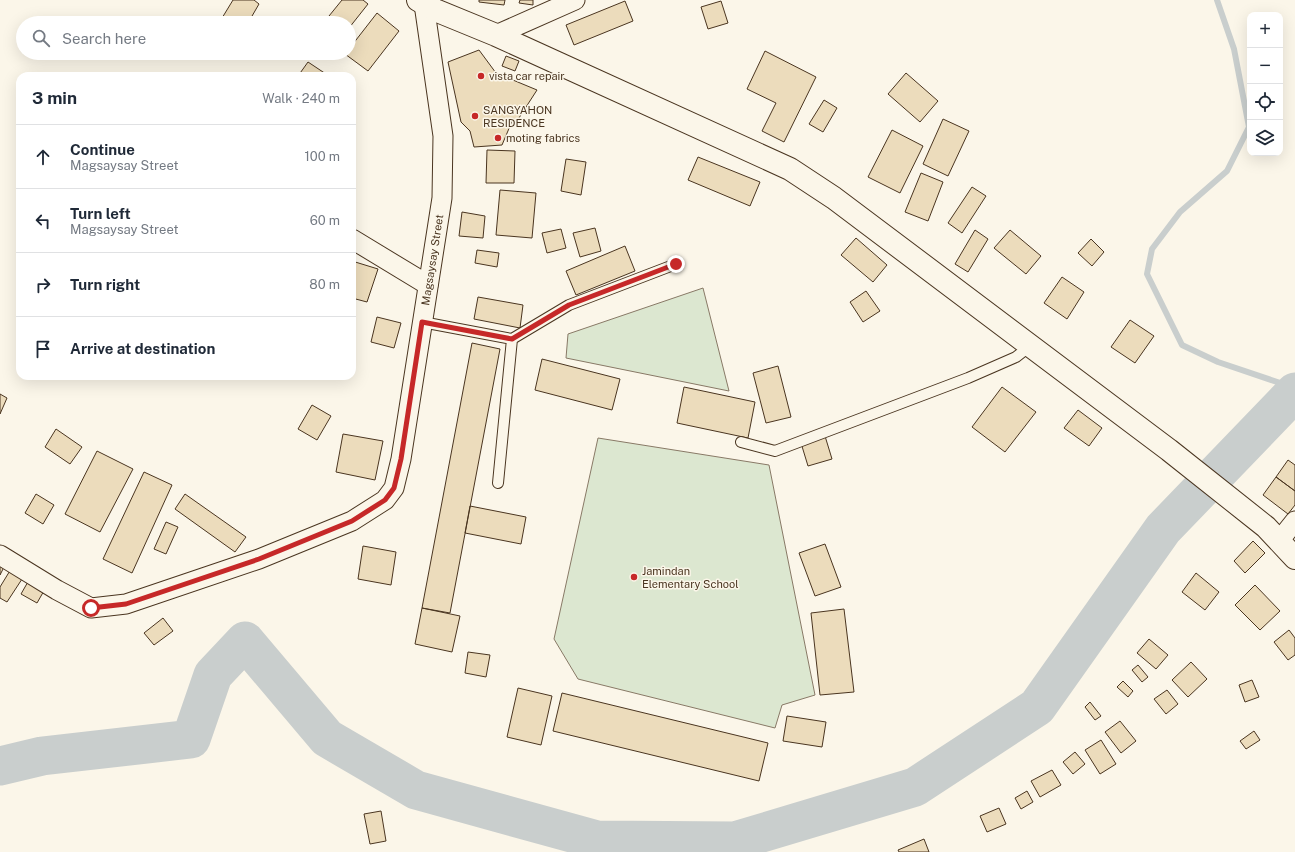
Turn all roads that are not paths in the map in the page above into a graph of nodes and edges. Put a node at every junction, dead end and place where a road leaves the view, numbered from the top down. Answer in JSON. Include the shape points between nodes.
{"nodes":[{"id":1,"x":575,"y":0,"type":"edge"},
{"id":2,"x":421,"y":2,"type":"edge"},
{"id":3,"x":496,"y":35,"type":"junction"},
{"id":4,"x":356,"y":241,"type":"edge"},
{"id":5,"x":676,"y":264,"type":"dead end"},
{"id":6,"x":428,"y":285,"type":"junction"},
{"id":7,"x":422,"y":322,"type":"junction"},
{"id":8,"x":512,"y":339,"type":"junction"},
{"id":9,"x":1030,"y":346,"type":"junction"},
{"id":10,"x":741,"y":442,"type":"dead end"},
{"id":11,"x":498,"y":484,"type":"dead end"},
{"id":12,"x":1295,"y":521,"type":"edge"},
{"id":13,"x":1273,"y":534,"type":"junction"},
{"id":14,"x":0,"y":555,"type":"edge"},
{"id":15,"x":1295,"y":558,"type":"edge"}],
"edges":[{"from":1,"to":3,"type":"street"},
{"from":2,"to":3,"type":"main road"},
{"from":2,"to":6,"type":"street","name":"Magsaysay Street","via":[[443,136],[442,198]]},
{"from":3,"to":9,"type":"main road","via":[[790,169],[834,198]]},
{"from":4,"to":6,"type":"street"},
{"from":5,"to":8,"type":"lane","via":[[569,305]]},
{"from":6,"to":7,"type":"street","name":"Magsaysay Street"},
{"from":7,"to":8,"type":"lane"},
{"from":7,"to":14,"type":"street","name":"Magsaysay Street","via":[[401,459],[394,488],[385,500],[352,521],[259,559],[126,604],[91,608]]},
{"from":8,"to":11,"type":"lane"},
{"from":9,"to":10,"type":"lane","via":[[1016,357],[968,378],[775,451]]},
{"from":9,"to":13,"type":"main road","via":[[1169,450]]},
{"from":12,"to":13,"type":"street"},
{"from":13,"to":15,"type":"main road"}]}
